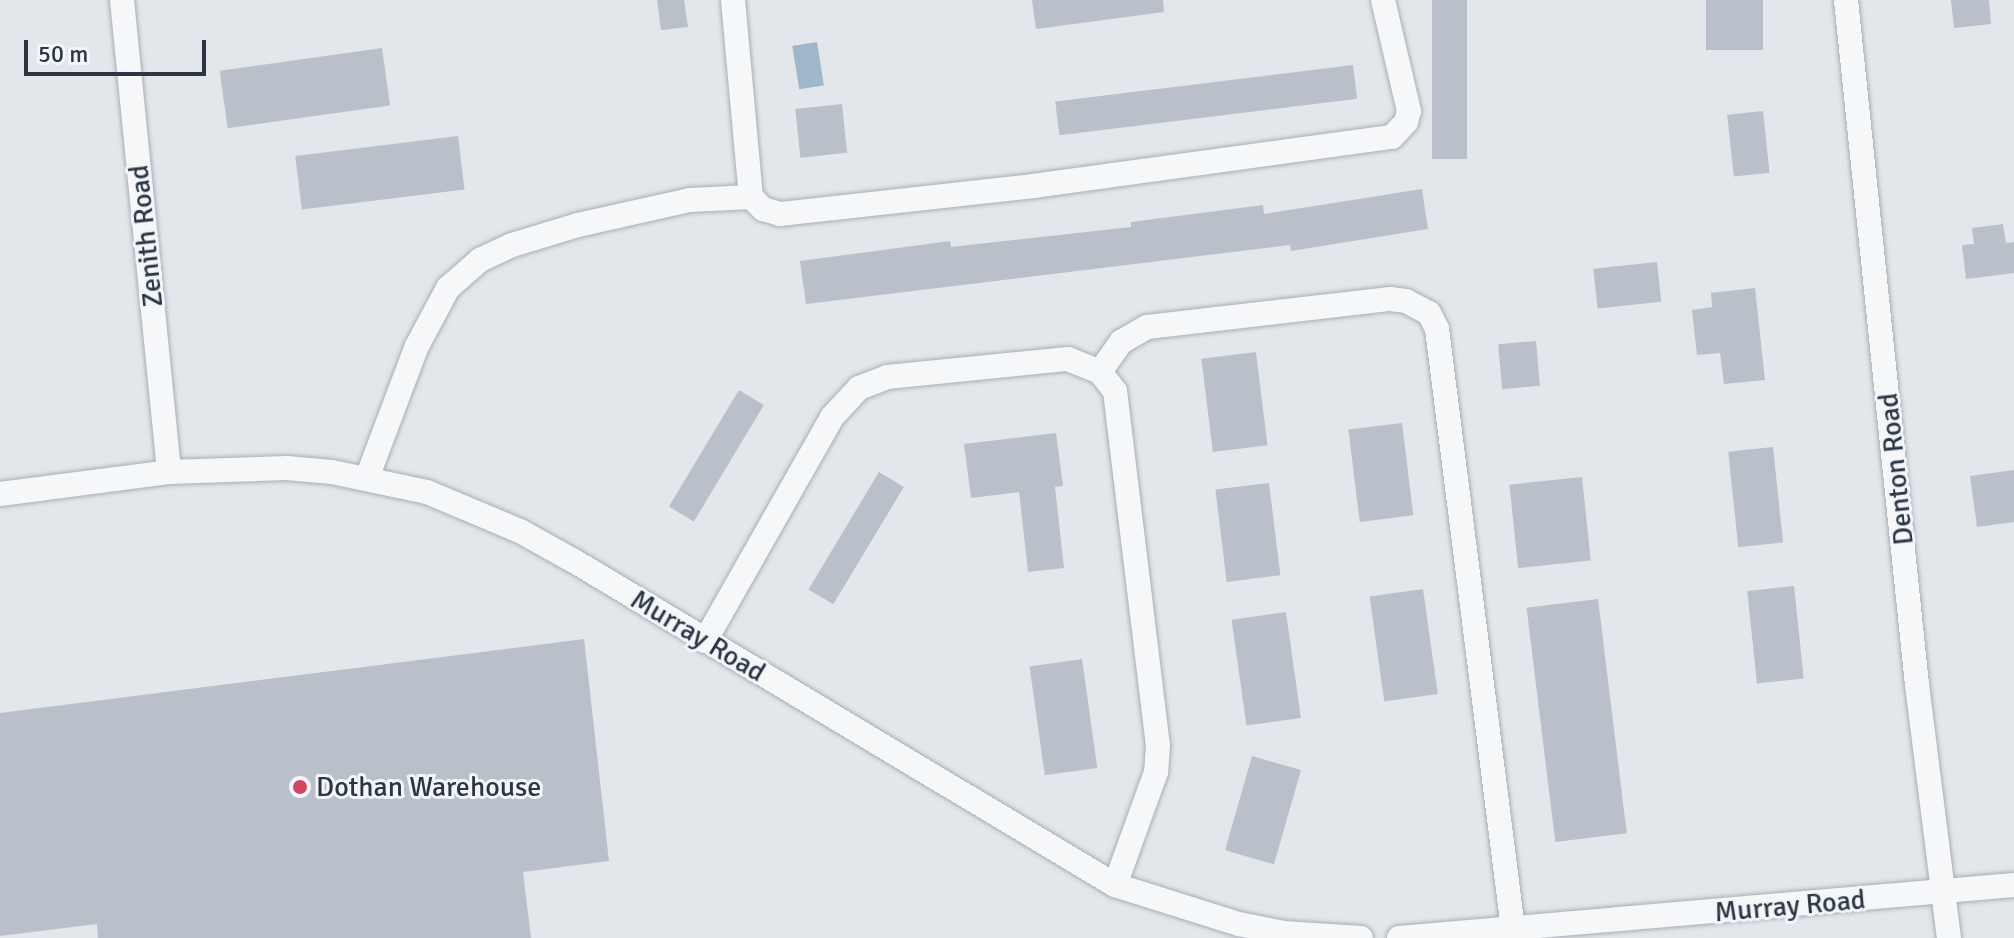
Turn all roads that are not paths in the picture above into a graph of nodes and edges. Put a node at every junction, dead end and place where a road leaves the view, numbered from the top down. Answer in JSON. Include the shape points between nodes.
{"nodes":[{"id":1,"x":122,"y":0,"type":"edge"},
{"id":2,"x":733,"y":0,"type":"edge"},
{"id":3,"x":1383,"y":0,"type":"edge"},
{"id":4,"x":1846,"y":0,"type":"edge"},
{"id":5,"x":751,"y":197,"type":"junction"},
{"id":6,"x":1100,"y":372,"type":"junction"},
{"id":7,"x":169,"y":472,"type":"junction"},
{"id":8,"x":367,"y":478,"type":"junction"},
{"id":9,"x":0,"y":494,"type":"edge"},
{"id":10,"x":705,"y":641,"type":"junction"},
{"id":11,"x":1115,"y":885,"type":"junction"},
{"id":12,"x":2014,"y":885,"type":"edge"},
{"id":13,"x":1942,"y":892,"type":"junction"},
{"id":14,"x":1513,"y":929,"type":"junction"},
{"id":15,"x":1445,"y":937,"type":"edge"},
{"id":16,"x":1361,"y":938,"type":"edge"},
{"id":17,"x":1399,"y":938,"type":"edge"},
{"id":18,"x":1949,"y":938,"type":"edge"}],
"edges":[{"from":1,"to":7,"type":"street","name":"Zenith Road"},
{"from":2,"to":5,"type":"street"},
{"from":3,"to":5,"type":"street","via":[[1409,111],[1392,137],[795,214],[763,209]]},
{"from":4,"to":13,"type":"street","name":"Denton Road"},
{"from":5,"to":8,"type":"street","via":[[690,200],[578,225],[480,260],[448,288],[417,346]]},
{"from":6,"to":10,"type":"street","via":[[1068,359],[887,377],[859,388],[832,417]]},
{"from":6,"to":11,"type":"street","via":[[1115,391],[1158,745],[1156,772]]},
{"from":6,"to":14,"type":"street","via":[[1121,342],[1147,327],[1390,299],[1429,313],[1437,329]]},
{"from":7,"to":8,"type":"street","name":"Murray Road","via":[[287,468]]},
{"from":7,"to":9,"type":"street","name":"Murray Road"},
{"from":8,"to":10,"type":"street","name":"Murray Road","via":[[427,492],[520,531]]},
{"from":10,"to":11,"type":"street","name":"Murray Road"},
{"from":11,"to":16,"type":"street","name":"Murray Road","via":[[1239,924]]},
{"from":12,"to":13,"type":"street","name":"Murray Road"},
{"from":13,"to":14,"type":"street","name":"Murray Road"},
{"from":13,"to":18,"type":"street","name":"Denton Road"},
{"from":14,"to":15,"type":"street","name":"Murray Road"},
{"from":15,"to":17,"type":"street","name":"Murray Road"}]}
